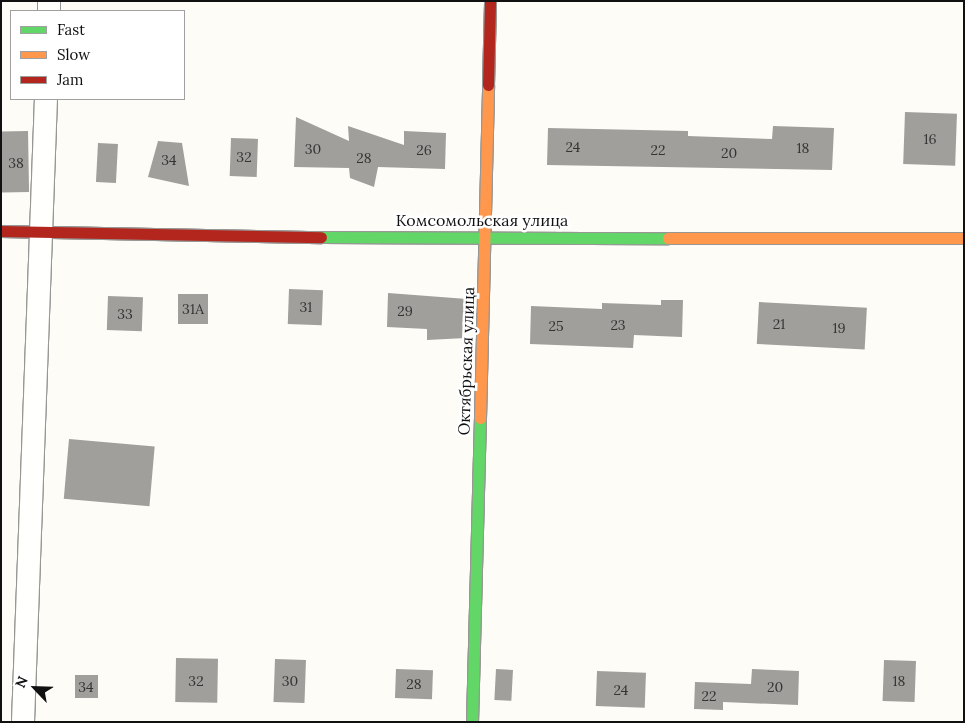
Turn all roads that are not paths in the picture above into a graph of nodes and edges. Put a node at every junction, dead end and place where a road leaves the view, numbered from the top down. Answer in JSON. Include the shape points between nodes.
{"nodes":[{"id":1,"x":490,"y":1,"type":"edge"},
{"id":2,"x":46,"y":100,"type":"edge"},
{"id":3,"x":1,"y":231,"type":"edge"},
{"id":4,"x":43,"y":231,"type":"junction"},
{"id":5,"x":486,"y":236,"type":"junction"},
{"id":6,"x":964,"y":238,"type":"edge"},
{"id":7,"x":23,"y":722,"type":"edge"},
{"id":8,"x":472,"y":722,"type":"edge"}],
"edges":[{"from":1,"to":5,"type":"street","name":"Октябрьская улица"},
{"from":2,"to":4,"type":"street"},
{"from":3,"to":4,"type":"street","name":"Комсомольская улица"},
{"from":4,"to":5,"type":"street","name":"Комсомольская улица"},
{"from":4,"to":7,"type":"street"},
{"from":5,"to":6,"type":"street","name":"Комсомольская улица"},
{"from":5,"to":8,"type":"street","name":"Октябрьская улица"}]}
